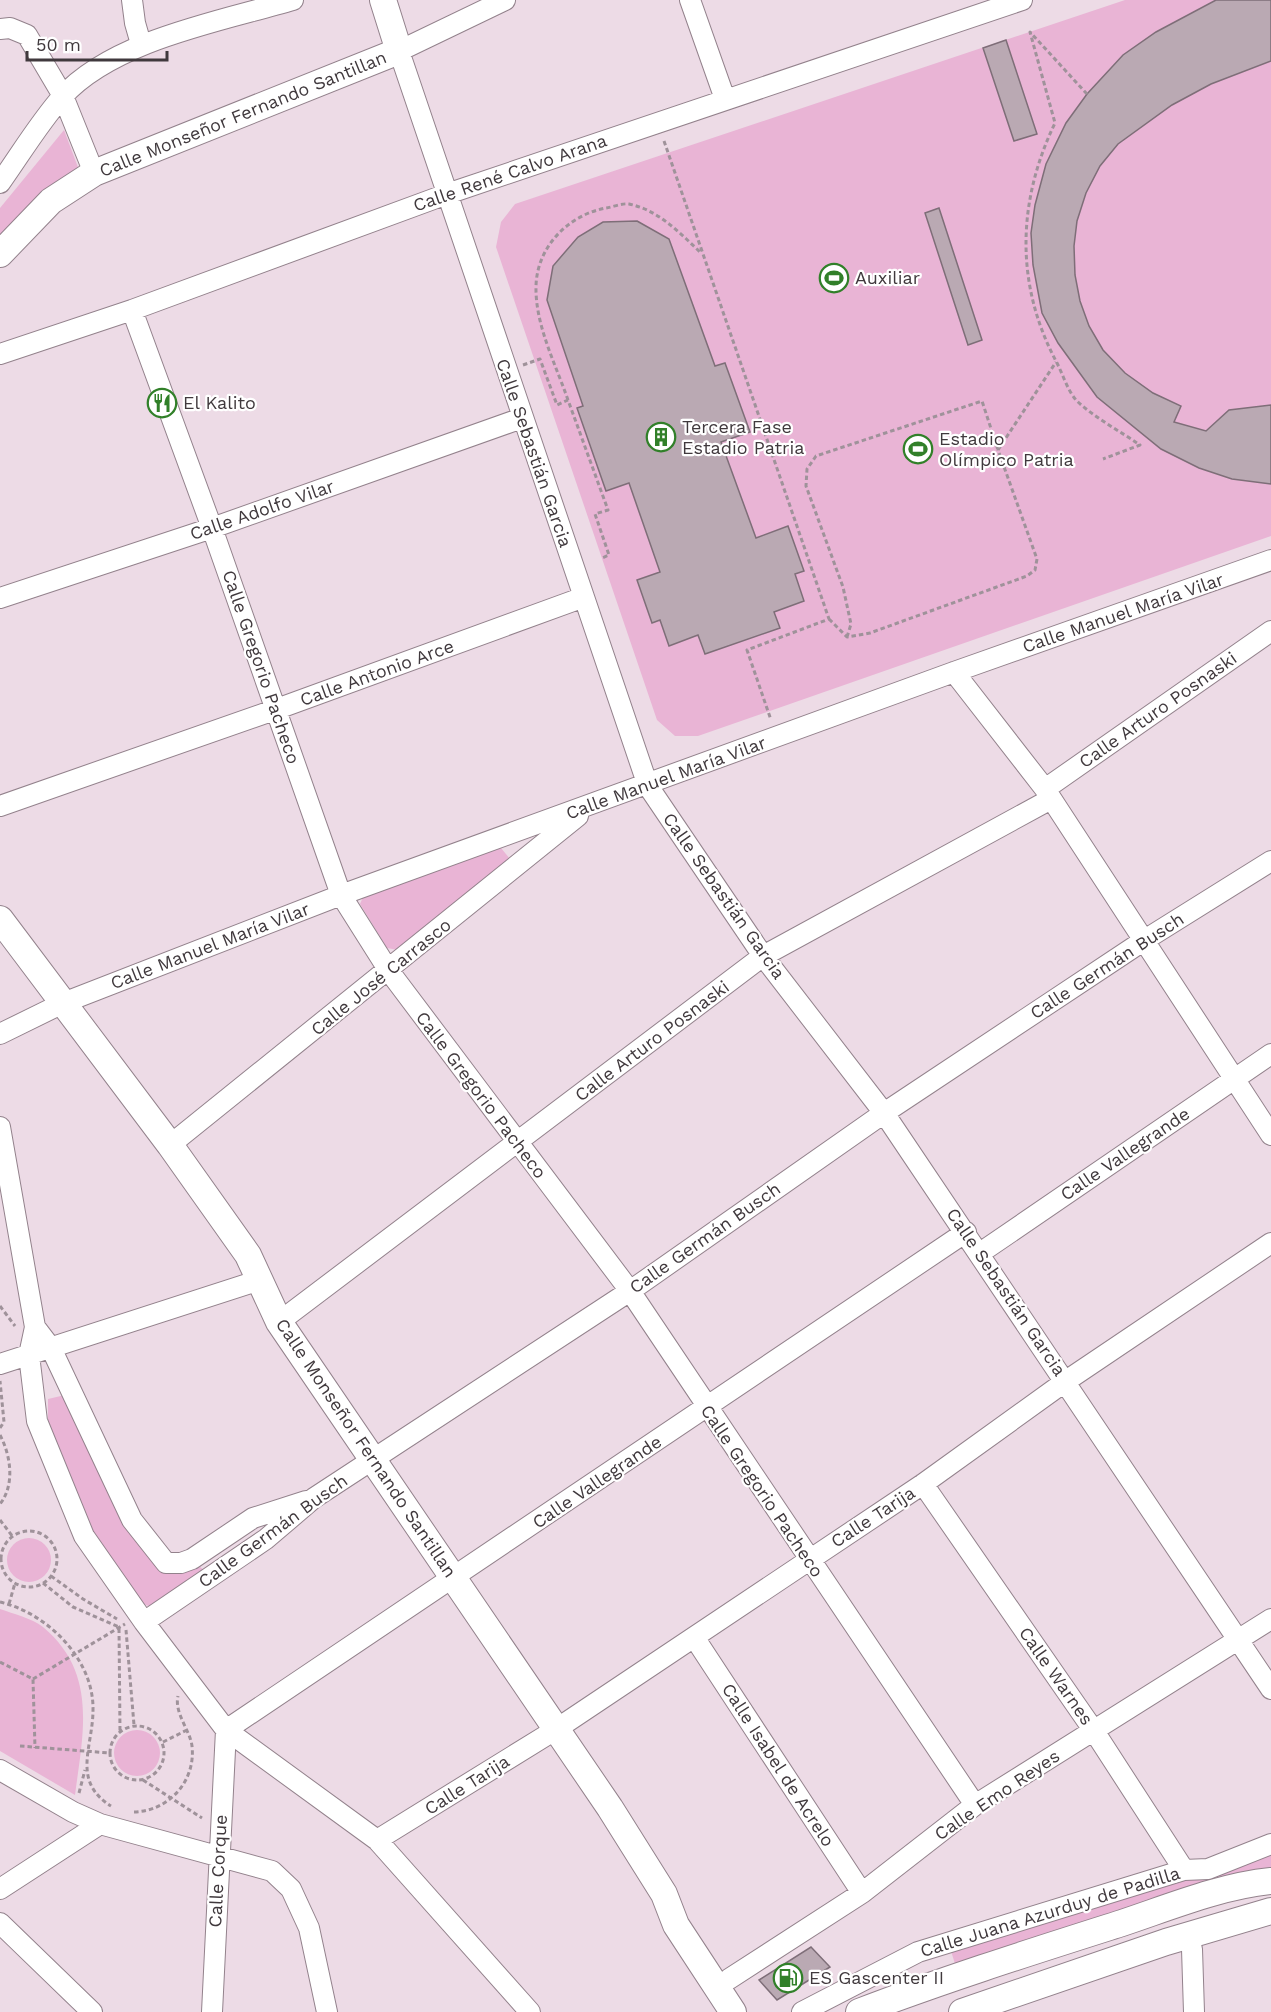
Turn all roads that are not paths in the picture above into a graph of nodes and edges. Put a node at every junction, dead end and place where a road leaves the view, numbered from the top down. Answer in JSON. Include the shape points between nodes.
{"nodes":[{"id":1,"x":132,"y":0,"type":"edge"},
{"id":2,"x":293,"y":0,"type":"edge"},
{"id":3,"x":383,"y":0,"type":"edge"},
{"id":4,"x":505,"y":0,"type":"edge"},
{"id":5,"x":690,"y":0,"type":"edge"},
{"id":6,"x":1022,"y":0,"type":"edge"},
{"id":7,"x":0,"y":29,"type":"edge"},
{"id":8,"x":141,"y":44,"type":"junction"},
{"id":9,"x":399,"y":51,"type":"junction"},
{"id":10,"x":63,"y":96,"type":"junction"},
{"id":11,"x":725,"y":99,"type":"junction"},
{"id":12,"x":94,"y":173,"type":"junction"},
{"id":13,"x":0,"y":183,"type":"edge"},
{"id":14,"x":447,"y":194,"type":"junction"},
{"id":15,"x":0,"y":254,"type":"edge"},
{"id":16,"x":132,"y":310,"type":"junction"},
{"id":17,"x":0,"y":354,"type":"edge"},
{"id":18,"x":522,"y":418,"type":"junction"},
{"id":19,"x":212,"y":528,"type":"junction"},
{"id":20,"x":1268,"y":567,"type":"edge"},
{"id":21,"x":584,"y":597,"type":"junction"},
{"id":22,"x":0,"y":598,"type":"edge"},
{"id":23,"x":1271,"y":631,"type":"edge"},
{"id":24,"x":954,"y":672,"type":"junction"},
{"id":25,"x":277,"y":710,"type":"junction"},
{"id":26,"x":648,"y":786,"type":"junction"},
{"id":27,"x":1048,"y":794,"type":"junction"},
{"id":28,"x":0,"y":806,"type":"edge"},
{"id":29,"x":589,"y":807,"type":"junction"},
{"id":30,"x":1271,"y":861,"type":"edge"},
{"id":31,"x":341,"y":895,"type":"junction"},
{"id":32,"x":0,"y":919,"type":"edge"},
{"id":33,"x":1143,"y":941,"type":"junction"},
{"id":34,"x":763,"y":956,"type":"junction"},
{"id":35,"x":388,"y":971,"type":"junction"},
{"id":36,"x":63,"y":1003,"type":"junction"},
{"id":37,"x":0,"y":1034,"type":"edge"},
{"id":38,"x":1271,"y":1054,"type":"edge"},
{"id":39,"x":1234,"y":1080,"type":"junction"},
{"id":40,"x":884,"y":1113,"type":"junction"},
{"id":41,"x":0,"y":1127,"type":"edge"},
{"id":42,"x":1271,"y":1135,"type":"edge"},
{"id":43,"x":517,"y":1144,"type":"junction"},
{"id":44,"x":170,"y":1145,"type":"junction"},
{"id":45,"x":966,"y":1232,"type":"junction"},
{"id":46,"x":1271,"y":1243,"type":"edge"},
{"id":47,"x":980,"y":1253,"type":"junction"},
{"id":48,"x":260,"y":1280,"type":"junction"},
{"id":49,"x":630,"y":1291,"type":"junction"},
{"id":50,"x":279,"y":1322,"type":"junction"},
{"id":51,"x":34,"y":1327,"type":"junction"},
{"id":52,"x":51,"y":1348,"type":"junction"},
{"id":53,"x":29,"y":1355,"type":"junction"},
{"id":54,"x":0,"y":1364,"type":"edge"},
{"id":55,"x":1066,"y":1381,"type":"junction"},
{"id":56,"x":707,"y":1408,"type":"junction"},
{"id":57,"x":374,"y":1460,"type":"junction"},
{"id":58,"x":923,"y":1484,"type":"junction"},
{"id":59,"x":314,"y":1498,"type":"junction"},
{"id":60,"x":809,"y":1559,"type":"junction"},
{"id":61,"x":454,"y":1577,"type":"junction"},
{"id":62,"x":1271,"y":1619,"type":"edge"},
{"id":63,"x":136,"y":1620,"type":"junction"},
{"id":64,"x":694,"y":1637,"type":"junction"},
{"id":65,"x":1240,"y":1640,"type":"junction"},
{"id":66,"x":1271,"y":1689,"type":"edge"},
{"id":67,"x":226,"y":1730,"type":"junction"},
{"id":68,"x":555,"y":1730,"type":"junction"},
{"id":69,"x":1094,"y":1731,"type":"junction"},
{"id":70,"x":0,"y":1770,"type":"edge"},
{"id":71,"x":975,"y":1805,"type":"junction"},
{"id":72,"x":100,"y":1824,"type":"junction"},
{"id":73,"x":377,"y":1840,"type":"junction"},
{"id":74,"x":1271,"y":1844,"type":"edge"},
{"id":75,"x":219,"y":1856,"type":"junction"},
{"id":76,"x":1184,"y":1870,"type":"junction"},
{"id":77,"x":1271,"y":1883,"type":"edge"},
{"id":78,"x":0,"y":1889,"type":"edge"},
{"id":79,"x":862,"y":1893,"type":"junction"},
{"id":80,"x":664,"y":1894,"type":"junction"},
{"id":81,"x":1271,"y":1911,"type":"edge"},
{"id":82,"x":1271,"y":1916,"type":"edge"},
{"id":83,"x":0,"y":1923,"type":"edge"},
{"id":84,"x":1163,"y":1933,"type":"junction"},
{"id":85,"x":1192,"y":1949,"type":"junction"},
{"id":86,"x":729,"y":1979,"type":"junction"},
{"id":87,"x":92,"y":2012,"type":"edge"},
{"id":88,"x":212,"y":2012,"type":"edge"},
{"id":89,"x":327,"y":2012,"type":"edge"},
{"id":90,"x":530,"y":2012,"type":"edge"},
{"id":91,"x":733,"y":2012,"type":"edge"},
{"id":92,"x":750,"y":2012,"type":"edge"},
{"id":93,"x":802,"y":2012,"type":"edge"},
{"id":94,"x":859,"y":2012,"type":"edge"},
{"id":95,"x":903,"y":2012,"type":"edge"},
{"id":96,"x":962,"y":2012,"type":"edge"},
{"id":97,"x":1016,"y":2012,"type":"edge"},
{"id":98,"x":1194,"y":2012,"type":"edge"}],
"edges":[{"from":1,"to":8,"type":"street"},
{"from":2,"to":8,"type":"street"},
{"from":3,"to":9,"type":"main road","name":"Calle Sebastián Garcia"},
{"from":4,"to":9,"type":"street","name":"Calle Monseñor Fernando Santillan"},
{"from":5,"to":11,"type":"street"},
{"from":6,"to":11,"type":"street","name":"Calle René Calvo Arana"},
{"from":7,"to":10,"type":"street","via":[[27,34]]},
{"from":8,"to":10,"type":"street","via":[[94,71]]},
{"from":9,"to":12,"type":"main road","name":"Calle Monseñor Fernando Santillan"},
{"from":9,"to":14,"type":"street","name":"Calle Sebastián Garcia"},
{"from":10,"to":12,"type":"street"},
{"from":10,"to":13,"type":"street"},
{"from":11,"to":14,"type":"street","name":"Calle René Calvo Arana"},
{"from":12,"to":15,"type":"main road","name":"Calle Monseñor Fernando Santillan","via":[[51,201]]},
{"from":14,"to":16,"type":"street","name":"Calle René Calvo Arana"},
{"from":14,"to":18,"type":"street","name":"Calle Sebastián Garcia"},
{"from":16,"to":17,"type":"street","name":"Calle René Calvo Arana"},
{"from":16,"to":19,"type":"street","name":"Calle Gregorio Pacheco"},
{"from":18,"to":19,"type":"street","name":"Calle Adolfo Vilar"},
{"from":18,"to":21,"type":"street","name":"Calle Sebastián Garcia"},
{"from":19,"to":22,"type":"street","name":"Calle Adolfo Vilar"},
{"from":19,"to":25,"type":"street","name":"Calle Gregorio Pacheco"},
{"from":20,"to":24,"type":"street","name":"Calle Manuel María Vilar"},
{"from":21,"to":25,"type":"street","name":"Calle Antonio Arce"},
{"from":21,"to":26,"type":"street","name":"Calle Sebastián Garcia"},
{"from":23,"to":27,"type":"street","name":"Calle Arturo Posnaski"},
{"from":24,"to":26,"type":"street","name":"Calle Manuel María Vilar"},
{"from":24,"to":27,"type":"street"},
{"from":25,"to":28,"type":"street","name":"Calle Antonio Arce"},
{"from":25,"to":31,"type":"street","name":"Calle Gregorio Pacheco"},
{"from":26,"to":29,"type":"street","name":"Calle Manuel María Vilar"},
{"from":26,"to":34,"type":"street","name":"Calle Sebastián Garcia"},
{"from":27,"to":33,"type":"street"},
{"from":27,"to":34,"type":"street","name":"Calle Arturo Posnaski"},
{"from":29,"to":31,"type":"street","name":"Calle Manuel María Vilar"},
{"from":29,"to":35,"type":"street","name":"Calle José Carrasco"},
{"from":30,"to":33,"type":"street","name":"Calle Germán Busch"},
{"from":31,"to":35,"type":"street","name":"Calle Gregorio Pacheco"},
{"from":31,"to":36,"type":"street","name":"Calle Manuel María Vilar"},
{"from":32,"to":36,"type":"main road","name":"Calle Monseñor Fernando Santillan"},
{"from":33,"to":39,"type":"street"},
{"from":33,"to":40,"type":"street","name":"Calle Germán Busch"},
{"from":34,"to":40,"type":"street","name":"Calle Sebastián Garcia"},
{"from":34,"to":43,"type":"street","name":"Calle Arturo Posnaski"},
{"from":35,"to":43,"type":"street","name":"Calle Gregorio Pacheco"},
{"from":35,"to":44,"type":"street","name":"Calle José Carrasco"},
{"from":36,"to":37,"type":"street","name":"Calle Manuel María Vilar"},
{"from":36,"to":44,"type":"main road","name":"Calle Monseñor Fernando Santillan"},
{"from":38,"to":39,"type":"street","name":"Calle Vallegrande"},
{"from":39,"to":42,"type":"street"},
{"from":39,"to":47,"type":"street","name":"Calle Vallegrande"},
{"from":40,"to":45,"type":"street","name":"Calle Sebastián Garcia"},
{"from":40,"to":49,"type":"street","name":"Calle Germán Busch"},
{"from":41,"to":51,"type":"street"},
{"from":43,"to":49,"type":"street","name":"Calle Gregorio Pacheco"},
{"from":43,"to":50,"type":"street","name":"Calle Arturo Posnaski"},
{"from":44,"to":48,"type":"main road","name":"Calle Monseñor Fernando Santillan","via":[[248,1255]]},
{"from":45,"to":47,"type":"street","name":"Calle Sebastián Garcia"},
{"from":45,"to":56,"type":"street","name":"Calle Vallegrande"},
{"from":46,"to":55,"type":"street","name":"Calle Tarija"},
{"from":47,"to":55,"type":"street","name":"Calle Sebastián Garcia"},
{"from":48,"to":50,"type":"main road","name":"Calle Monseñor Fernando Santillan"},
{"from":48,"to":52,"type":"street"},
{"from":49,"to":56,"type":"street","name":"Calle Gregorio Pacheco"},
{"from":49,"to":57,"type":"street","name":"Calle Germán Busch"},
{"from":50,"to":57,"type":"main road","name":"Calle Monseñor Fernando Santillan"},
{"from":51,"to":52,"type":"street"},
{"from":51,"to":53,"type":"street"},
{"from":52,"to":53,"type":"street"},
{"from":52,"to":59,"type":"street","via":[[132,1520],[166,1563],[192,1559],[253,1518]]},
{"from":53,"to":54,"type":"street"},
{"from":53,"to":63,"type":"street","via":[[37,1421],[84,1536]]},
{"from":55,"to":58,"type":"street","name":"Calle Tarija"},
{"from":55,"to":65,"type":"street","name":"Calle Sebastián Garcia"},
{"from":56,"to":60,"type":"street","name":"Calle Gregorio Pacheco"},
{"from":56,"to":61,"type":"street","name":"Calle Vallegrande"},
{"from":57,"to":59,"type":"street","name":"Calle Germán Busch"},
{"from":57,"to":61,"type":"main road","name":"Calle Monseñor Fernando Santillan"},
{"from":58,"to":60,"type":"street","name":"Calle Tarija"},
{"from":58,"to":69,"type":"street","name":"Calle Warnes"},
{"from":59,"to":63,"type":"street","name":"Calle Germán Busch","via":[[266,1539]]},
{"from":60,"to":64,"type":"street","name":"Calle Tarija"},
{"from":60,"to":71,"type":"street","name":"Calle Gregorio Pacheco"},
{"from":61,"to":67,"type":"street","name":"Calle Vallegrande"},
{"from":61,"to":68,"type":"main road","name":"Calle Monseñor Fernando Santillan"},
{"from":62,"to":65,"type":"street","name":"Calle Emo Reyes"},
{"from":63,"to":67,"type":"street"},
{"from":64,"to":68,"type":"street","name":"Calle Tarija"},
{"from":64,"to":79,"type":"street","name":"Calle Isabel de Acrelo"},
{"from":65,"to":66,"type":"street","name":"Calle Sebastián Garcia"},
{"from":65,"to":69,"type":"street","name":"Calle Emo Reyes"},
{"from":67,"to":73,"type":"street"},
{"from":67,"to":75,"type":"street","name":"Calle Corque"},
{"from":68,"to":73,"type":"street","name":"Calle Tarija"},
{"from":68,"to":80,"type":"main road","name":"Calle Monseñor Fernando Santillan"},
{"from":69,"to":71,"type":"street","name":"Calle Emo Reyes"},
{"from":69,"to":76,"type":"street","name":"Calle Warnes"},
{"from":70,"to":72,"type":"street"},
{"from":71,"to":79,"type":"street","name":"Calle Emo Reyes"},
{"from":72,"to":75,"type":"street"},
{"from":72,"to":78,"type":"street"},
{"from":73,"to":90,"type":"street"},
{"from":74,"to":76,"type":"street","name":"Calle Juana Azurduy de Padilla","via":[[1208,1869]]},
{"from":75,"to":88,"type":"street","name":"Calle Corque"},
{"from":75,"to":89,"type":"street","via":[[272,1871],[291,1889],[309,1928]]},
{"from":76,"to":93,"type":"street","name":"Calle Juana Azurduy de Padilla","via":[[918,1952]]},
{"from":77,"to":84,"type":"main road"},
{"from":77,"to":94,"type":"main road","via":[[1252,1883],[1023,1954]]},
{"from":79,"to":86,"type":"street","name":"Calle Emo Reyes"},
{"from":80,"to":86,"type":"main road","name":"Calle Monseñor Fernando Santillan","via":[[684,1913]]},
{"from":80,"to":91,"type":"main road","name":"Calle Monseñor Fernando Santillan","via":[[676,1925]]},
{"from":81,"to":84,"type":"main road"},
{"from":82,"to":85,"type":"main road"},
{"from":83,"to":87,"type":"street"},
{"from":84,"to":95,"type":"main road"},
{"from":84,"to":96,"type":"main road"},
{"from":85,"to":97,"type":"main road"},
{"from":85,"to":98,"type":"street"},
{"from":86,"to":92,"type":"main road","name":"Calle Monseñor Fernando Santillan"}]}
